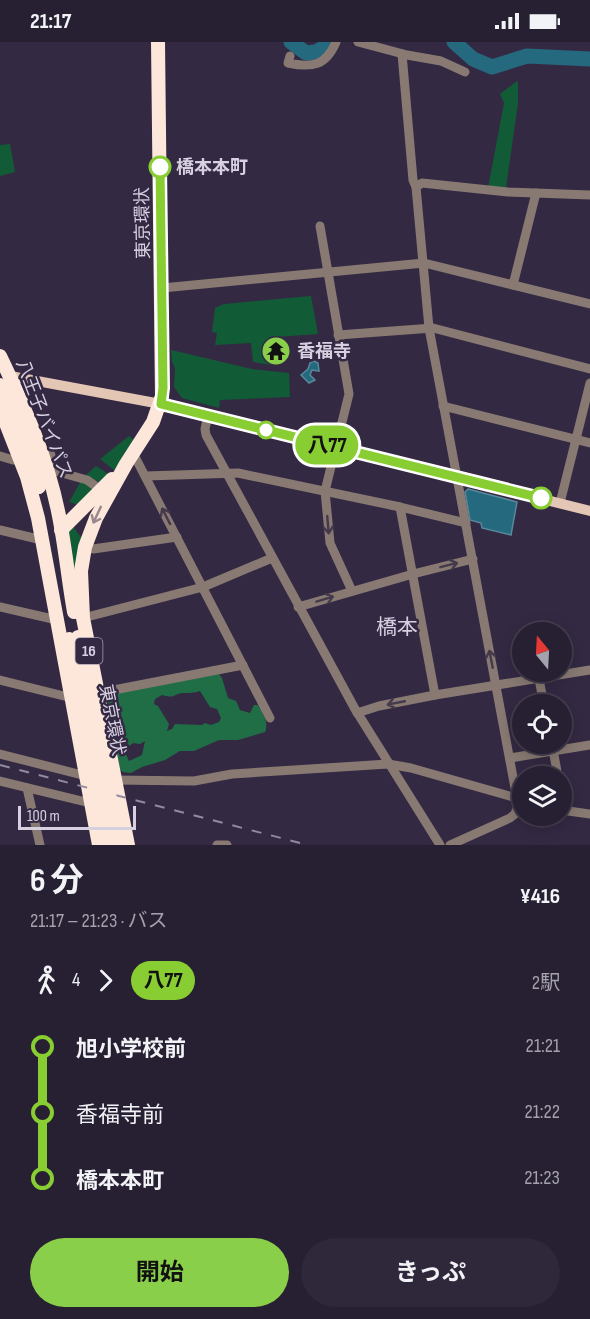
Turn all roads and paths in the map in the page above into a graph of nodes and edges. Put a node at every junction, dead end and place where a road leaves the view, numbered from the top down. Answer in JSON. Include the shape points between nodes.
{"nodes":[{"id":1,"x":158,"y":42,"type":"edge"},
{"id":2,"x":336,"y":42,"type":"edge"},
{"id":3,"x":358,"y":42,"type":"edge"},
{"id":4,"x":402,"y":54,"type":"junction"},
{"id":5,"x":290,"y":56,"type":"dead end"},
{"id":6,"x":465,"y":72,"type":"dead end"},
{"id":7,"x":416,"y":187,"type":"junction"},
{"id":8,"x":536,"y":193,"type":"junction"},
{"id":9,"x":590,"y":195,"type":"edge"},
{"id":10,"x":320,"y":226,"type":"dead end"},
{"id":11,"x":424,"y":263,"type":"junction"},
{"id":12,"x":328,"y":272,"type":"junction"},
{"id":13,"x":513,"y":285,"type":"junction"},
{"id":14,"x":162,"y":288,"type":"junction"},
{"id":15,"x":590,"y":304,"type":"edge"},
{"id":16,"x":429,"y":328,"type":"junction"},
{"id":17,"x":338,"y":335,"type":"junction"},
{"id":18,"x":0,"y":356,"type":"edge"},
{"id":19,"x":590,"y":369,"type":"edge"},
{"id":20,"x":3,"y":379,"type":"edge"},
{"id":21,"x":44,"y":382,"type":"junction"},
{"id":22,"x":590,"y":383,"type":"edge"},
{"id":23,"x":161,"y":404,"type":"junction"},
{"id":24,"x":443,"y":406,"type":"junction"},
{"id":25,"x":0,"y":408,"type":"edge"},
{"id":26,"x":24,"y":409,"type":"junction"},
{"id":27,"x":208,"y":415,"type":"junction"},
{"id":28,"x":576,"y":439,"type":"junction"},
{"id":29,"x":590,"y":443,"type":"edge"},
{"id":30,"x":335,"y":447,"type":"junction"},
{"id":31,"x":42,"y":451,"type":"junction"},
{"id":32,"x":0,"y":456,"type":"edge"},
{"id":33,"x":130,"y":458,"type":"junction"},
{"id":34,"x":20,"y":459,"type":"junction"},
{"id":35,"x":227,"y":472,"type":"junction"},
{"id":36,"x":146,"y":476,"type":"junction"},
{"id":37,"x":458,"y":478,"type":"junction"},
{"id":38,"x":100,"y":490,"type":"junction"},
{"id":39,"x":325,"y":491,"type":"junction"},
{"id":40,"x":560,"y":503,"type":"junction"},
{"id":41,"x":400,"y":507,"type":"junction"},
{"id":42,"x":590,"y":511,"type":"edge"},
{"id":43,"x":466,"y":523,"type":"junction"},
{"id":44,"x":0,"y":531,"type":"edge"},
{"id":45,"x":51,"y":536,"type":"junction"},
{"id":46,"x":177,"y":537,"type":"junction"},
{"id":47,"x":85,"y":548,"type":"junction"},
{"id":48,"x":272,"y":558,"type":"junction"},
{"id":49,"x":473,"y":559,"type":"junction"},
{"id":50,"x":413,"y":574,"type":"junction"},
{"id":51,"x":203,"y":587,"type":"junction"},
{"id":52,"x":352,"y":591,"type":"junction"},
{"id":53,"x":0,"y":607,"type":"edge"},
{"id":54,"x":298,"y":607,"type":"junction"},
{"id":55,"x":83,"y":618,"type":"junction"},
{"id":56,"x":57,"y":620,"type":"junction"},
{"id":57,"x":74,"y":638,"type":"junction"},
{"id":58,"x":243,"y":665,"type":"junction"},
{"id":59,"x":589,"y":671,"type":"edge"},
{"id":60,"x":572,"y":674,"type":"edge"},
{"id":61,"x":0,"y":680,"type":"edge"},
{"id":62,"x":521,"y":682,"type":"edge"},
{"id":63,"x":590,"y":682,"type":"edge"},
{"id":64,"x":496,"y":686,"type":"junction"},
{"id":65,"x":98,"y":693,"type":"junction"},
{"id":66,"x":435,"y":695,"type":"junction"},
{"id":67,"x":72,"y":698,"type":"junction"},
{"id":68,"x":357,"y":713,"type":"junction"},
{"id":69,"x":270,"y":718,"type":"dead end"},
{"id":70,"x":106,"y":741,"type":"junction"},
{"id":71,"x":590,"y":744,"type":"edge"},
{"id":72,"x":572,"y":745,"type":"edge"},
{"id":73,"x":81,"y":747,"type":"junction"},
{"id":74,"x":0,"y":754,"type":"edge"},
{"id":75,"x":525,"y":754,"type":"edge"},
{"id":76,"x":510,"y":758,"type":"junction"},
{"id":77,"x":388,"y":764,"type":"junction"},
{"id":78,"x":512,"y":772,"type":"edge"},
{"id":79,"x":86,"y":776,"type":"junction"},
{"id":80,"x":114,"y":780,"type":"junction"},
{"id":81,"x":0,"y":781,"type":"edge"},
{"id":82,"x":27,"y":788,"type":"junction"},
{"id":83,"x":512,"y":797,"type":"edge"},
{"id":84,"x":91,"y":802,"type":"junction"},
{"id":85,"x":572,"y":811,"type":"edge"},
{"id":86,"x":590,"y":814,"type":"edge"},
{"id":87,"x":512,"y":816,"type":"edge"},
{"id":88,"x":40,"y":845,"type":"edge"},
{"id":89,"x":99,"y":845,"type":"edge"},
{"id":90,"x":109,"y":845,"type":"edge"},
{"id":91,"x":119,"y":845,"type":"edge"},
{"id":92,"x":128,"y":845,"type":"edge"},
{"id":93,"x":217,"y":845,"type":"edge"},
{"id":94,"x":227,"y":845,"type":"edge"},
{"id":95,"x":440,"y":845,"type":"edge"},
{"id":96,"x":450,"y":845,"type":"edge"}],
"edges":[{"from":1,"to":14,"type":"highway","name":"東京環状","number":"16"},
{"from":2,"to":5,"type":"street","via":[[332,54],[320,63],[300,66],[288,63]]},
{"from":3,"to":4,"type":"street"},
{"from":4,"to":6,"type":"street","via":[[441,61]]},
{"from":4,"to":7,"type":"street"},
{"from":7,"to":8,"type":"street","via":[[422,183]]},
{"from":7,"to":11,"type":"street"},
{"from":8,"to":9,"type":"street"},
{"from":8,"to":13,"type":"street"},
{"from":10,"to":12,"type":"street"},
{"from":11,"to":12,"type":"street"},
{"from":11,"to":13,"type":"street"},
{"from":11,"to":16,"type":"street"},
{"from":12,"to":14,"type":"street"},
{"from":12,"to":17,"type":"street"},
{"from":13,"to":15,"type":"street"},
{"from":14,"to":23,"type":"highway","name":"東京環状","number":"16"},
{"from":16,"to":17,"type":"street"},
{"from":16,"to":19,"type":"street"},
{"from":16,"to":24,"type":"street"},
{"from":17,"to":30,"type":"street","via":[[349,394]]},
{"from":18,"to":20,"type":"highway","name":"八王子バイパス","number":"16"},
{"from":20,"to":21,"type":"main road"},
{"from":20,"to":26,"type":"highway","name":"八王子バイパス","number":"16"},
{"from":20,"to":45,"type":"highway","name":"八王子バイパス","number":"16","via":[[36,475]]},
{"from":21,"to":23,"type":"main road"},
{"from":21,"to":26,"type":"main road","via":[[26,391]]},
{"from":22,"to":28,"type":"street"},
{"from":23,"to":27,"type":"main road"},
{"from":23,"to":33,"type":"highway","number":"16"},
{"from":24,"to":28,"type":"street"},
{"from":24,"to":37,"type":"street"},
{"from":25,"to":34,"type":"highway","number":"16"},
{"from":26,"to":31,"type":"highway","name":"八王子バイパス","number":"16"},
{"from":27,"to":30,"type":"main road"},
{"from":27,"to":35,"type":"street","via":[[206,435]]},
{"from":28,"to":29,"type":"street"},
{"from":28,"to":40,"type":"street"},
{"from":30,"to":37,"type":"main road"},
{"from":30,"to":39,"type":"street"},
{"from":31,"to":38,"type":"street","via":[[50,452],[55,471],[87,480]]},
{"from":31,"to":45,"type":"highway","name":"八王子バイパス","number":"16","via":[[56,502]]},
{"from":32,"to":34,"type":"street"},
{"from":33,"to":36,"type":"street"},
{"from":33,"to":38,"type":"highway","number":"16"},
{"from":33,"to":47,"type":"highway","number":"16","one_way":true,"via":[[96,518]]},
{"from":34,"to":45,"type":"highway","number":"16"},
{"from":35,"to":36,"type":"street"},
{"from":35,"to":39,"type":"street"},
{"from":35,"to":48,"type":"street"},
{"from":46,"to":36,"type":"street","one_way":true},
{"from":37,"to":40,"type":"main road"},
{"from":37,"to":43,"type":"street"},
{"from":38,"to":45,"type":"highway","number":"16"},
{"from":39,"to":41,"type":"street"},
{"from":39,"to":52,"type":"street","one_way":true,"via":[[330,544]]},
{"from":40,"to":42,"type":"main road"},
{"from":41,"to":43,"type":"street"},
{"from":41,"to":50,"type":"street"},
{"from":43,"to":49,"type":"street"},
{"from":44,"to":45,"type":"street"},
{"from":45,"to":56,"type":"highway","number":"16"},
{"from":45,"to":57,"type":"highway","name":"東京環状","number":"16"},
{"from":46,"to":47,"type":"street"},
{"from":46,"to":51,"type":"street"},
{"from":47,"to":55,"type":"highway","number":"16","via":[[81,571]]},
{"from":48,"to":51,"type":"street"},
{"from":48,"to":54,"type":"street"},
{"from":50,"to":49,"type":"street","one_way":true},
{"from":64,"to":49,"type":"street","one_way":true},
{"from":50,"to":52,"type":"street"},
{"from":50,"to":66,"type":"street"},
{"from":51,"to":55,"type":"street"},
{"from":51,"to":58,"type":"street"},
{"from":54,"to":52,"type":"street","one_way":true},
{"from":53,"to":56,"type":"street"},
{"from":54,"to":68,"type":"street"},
{"from":55,"to":65,"type":"highway","number":"16"},
{"from":56,"to":67,"type":"highway","number":"16"},
{"from":57,"to":90,"type":"highway","name":"東京環状","number":"16","bridge":true},
{"from":57,"to":91,"type":"highway","name":"東京環状","number":"16","bridge":true},
{"from":58,"to":65,"type":"street"},
{"from":58,"to":69,"type":"street"},
{"from":59,"to":60,"type":"street"},
{"from":59,"to":63,"type":"street"},
{"from":61,"to":67,"type":"street"},
{"from":62,"to":64,"type":"street"},
{"from":64,"to":66,"type":"street"},
{"from":64,"to":76,"type":"street"},
{"from":65,"to":70,"type":"highway","number":"16"},
{"from":66,"to":68,"type":"street","one_way":true},
{"from":67,"to":73,"type":"highway","number":"16"},
{"from":68,"to":77,"type":"street"},
{"from":70,"to":73,"type":"highway","via":[[93,740]]},
{"from":70,"to":80,"type":"highway","number":"16"},
{"from":71,"to":72,"type":"street"},
{"from":73,"to":79,"type":"highway","number":"16"},
{"from":74,"to":79,"type":"street"},
{"from":75,"to":76,"type":"street"},
{"from":76,"to":78,"type":"street"},
{"from":77,"to":80,"type":"street","via":[[242,773],[194,781]]},
{"from":77,"to":83,"type":"street"},
{"from":77,"to":95,"type":"street"},
{"from":79,"to":84,"type":"highway","number":"16"},
{"from":80,"to":92,"type":"highway","number":"16"},
{"from":81,"to":82,"type":"street"},
{"from":82,"to":84,"type":"street"},
{"from":82,"to":88,"type":"street"},
{"from":84,"to":89,"type":"highway","number":"16"},
{"from":85,"to":86,"type":"street"},
{"from":87,"to":96,"type":"street"},
{"from":93,"to":94,"type":"street"}]}
